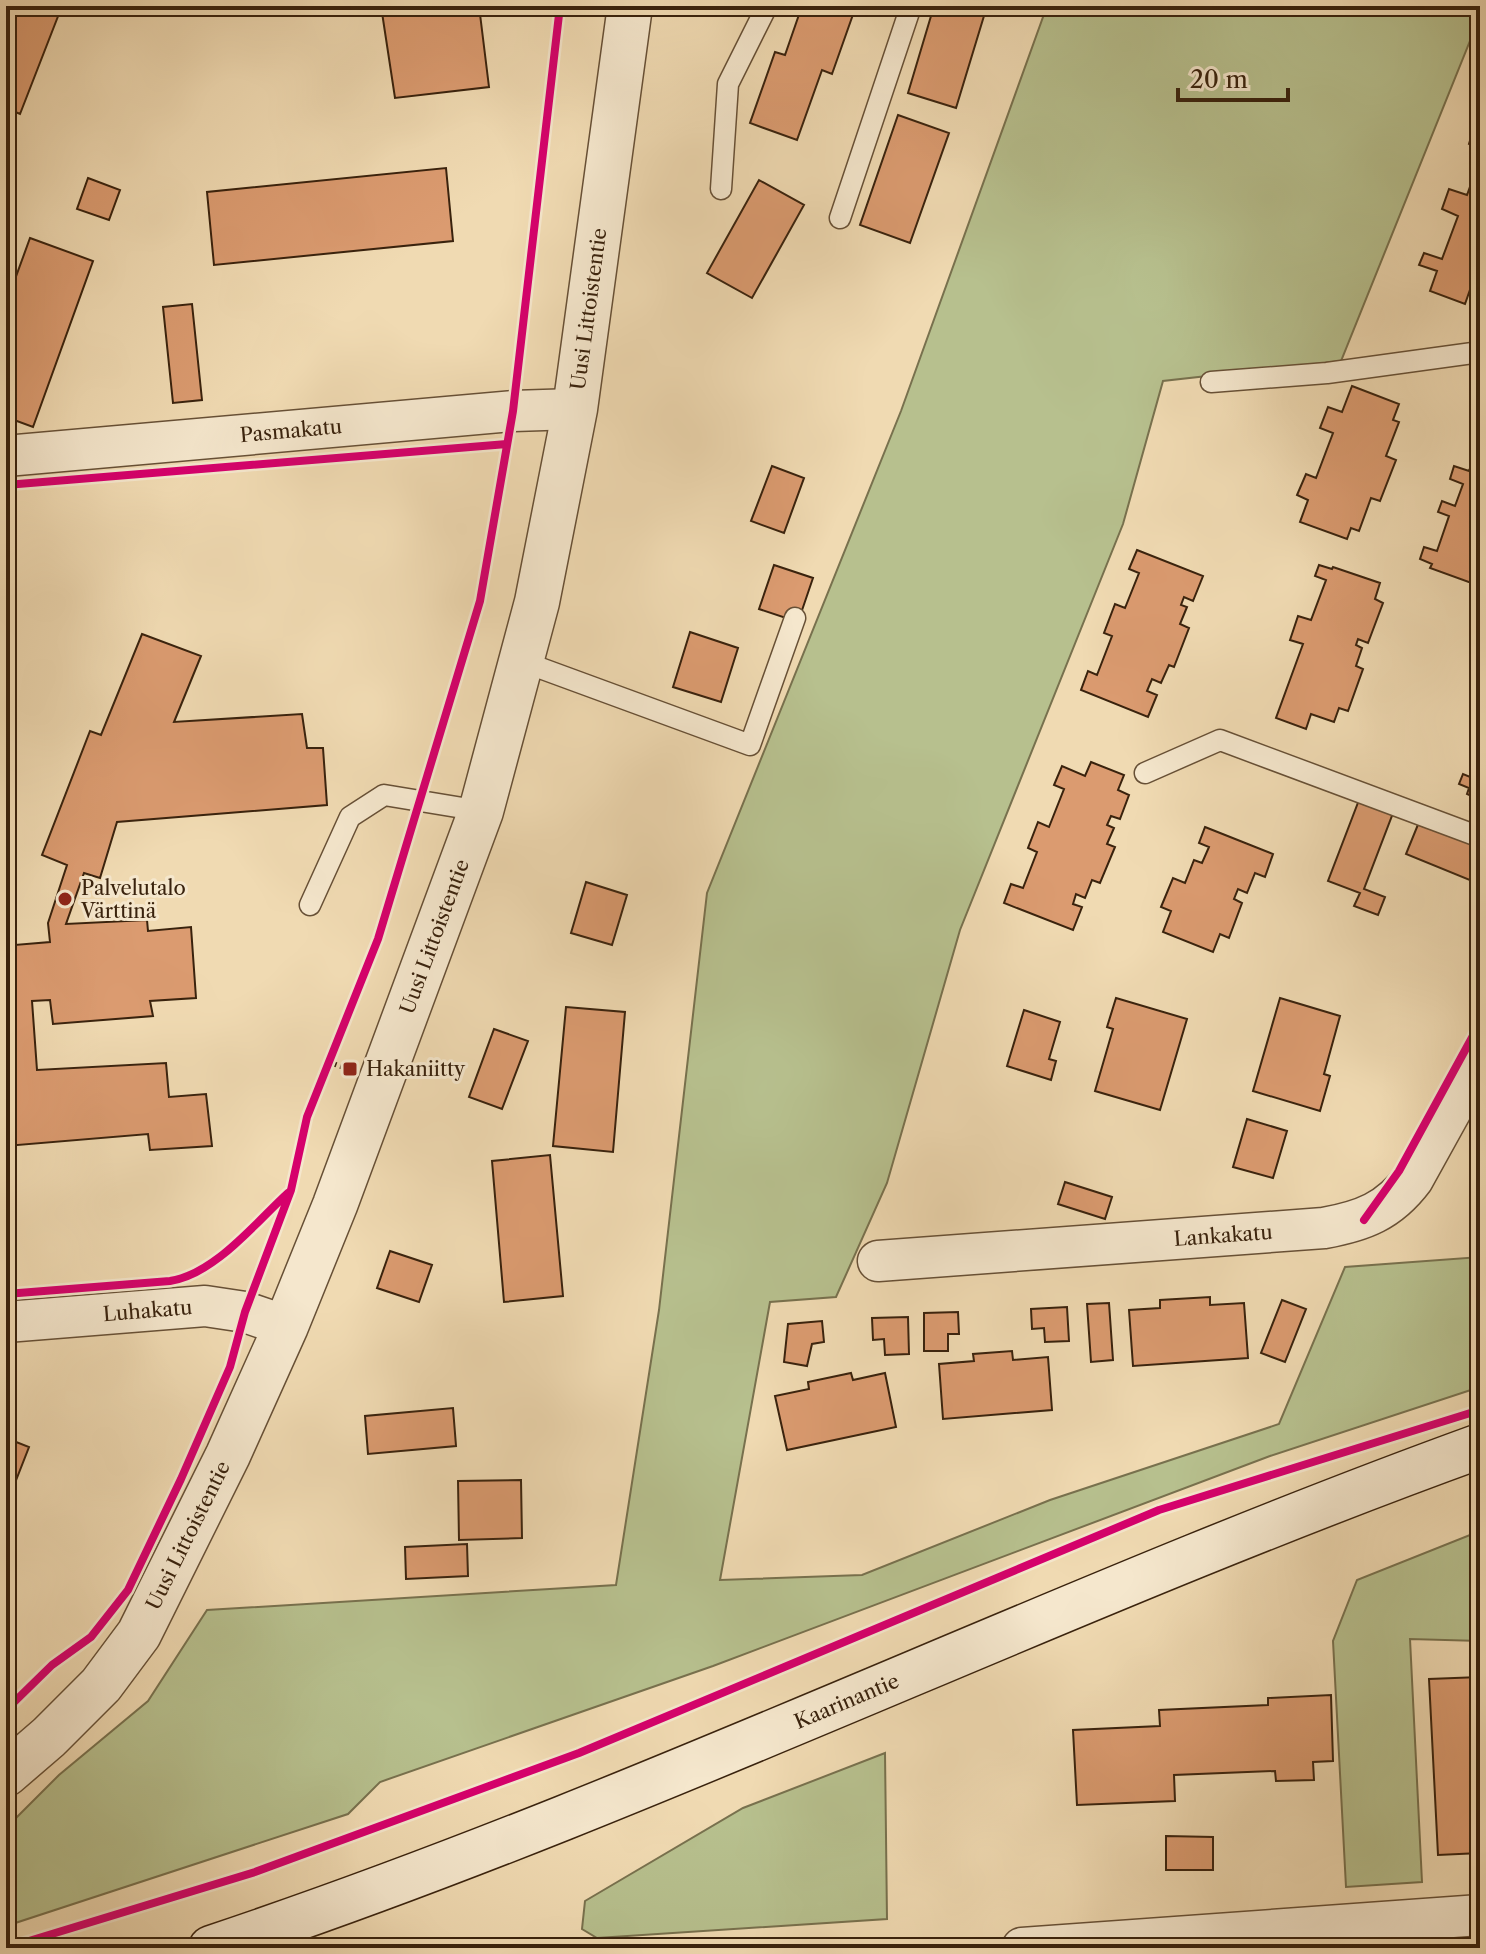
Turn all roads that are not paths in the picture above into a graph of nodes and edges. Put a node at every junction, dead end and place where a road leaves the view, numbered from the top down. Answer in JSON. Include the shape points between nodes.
{"nodes":[{"id":1,"x":630,"y":6,"type":"edge"},
{"id":2,"x":767,"y":6,"type":"edge"},
{"id":3,"x":911,"y":6,"type":"edge"},
{"id":4,"x":721,"y":189,"type":"dead end"},
{"id":5,"x":840,"y":218,"type":"dead end"},
{"id":6,"x":1480,"y":352,"type":"edge"},
{"id":7,"x":1211,"y":382,"type":"dead end"},
{"id":8,"x":575,"y":409,"type":"junction"},
{"id":9,"x":6,"y":456,"type":"edge"},
{"id":10,"x":795,"y":618,"type":"dead end"},
{"id":11,"x":521,"y":661,"type":"junction"},
{"id":12,"x":1145,"y":773,"type":"dead end"},
{"id":13,"x":481,"y":811,"type":"junction"},
{"id":14,"x":1480,"y":837,"type":"edge"},
{"id":15,"x":310,"y":905,"type":"dead end"},
{"id":16,"x":1480,"y":1058,"type":"edge"},
{"id":17,"x":878,"y":1261,"type":"dead end"},
{"id":18,"x":6,"y":1322,"type":"edge"},
{"id":19,"x":286,"y":1326,"type":"junction"},
{"id":20,"x":1480,"y":1446,"type":"edge"},
{"id":21,"x":6,"y":1774,"type":"edge"},
{"id":22,"x":1480,"y":1915,"type":"edge"},
{"id":23,"x":1442,"y":1932,"type":"edge"},
{"id":24,"x":211,"y":1948,"type":"edge"},
{"id":25,"x":1022,"y":1948,"type":"edge"}],
"edges":[{"from":1,"to":8,"type":"street","name":"Uusi Littoistentie"},
{"from":2,"to":4,"type":"lane","via":[[728,84]]},
{"from":3,"to":5,"type":"lane"},
{"from":6,"to":7,"type":"lane"},
{"from":8,"to":9,"type":"street","name":"Pasmakatu"},
{"from":8,"to":11,"type":"street","name":"Uusi Littoistentie"},
{"from":10,"to":11,"type":"lane","via":[[750,745]]},
{"from":11,"to":13,"type":"street","name":"Uusi Littoistentie"},
{"from":12,"to":14,"type":"lane","via":[[1220,740]]},
{"from":13,"to":15,"type":"lane","via":[[384,795],[350,817]]},
{"from":13,"to":19,"type":"street","name":"Uusi Littoistentie"},
{"from":16,"to":17,"type":"street","name":"Lankakatu","via":[[1413,1179],[1400,1197],[1364,1220],[1324,1228]]},
{"from":18,"to":19,"type":"street","name":"Luhakatu","via":[[205,1306]]},
{"from":19,"to":21,"type":"street","name":"Uusi Littoistentie","via":[[139,1634],[101,1685]]},
{"from":20,"to":24,"type":"street","name":"Kaarinantie","via":[[1134,1581],[522,1834]]},
{"from":22,"to":23,"type":"street"},
{"from":23,"to":25,"type":"street"}]}
